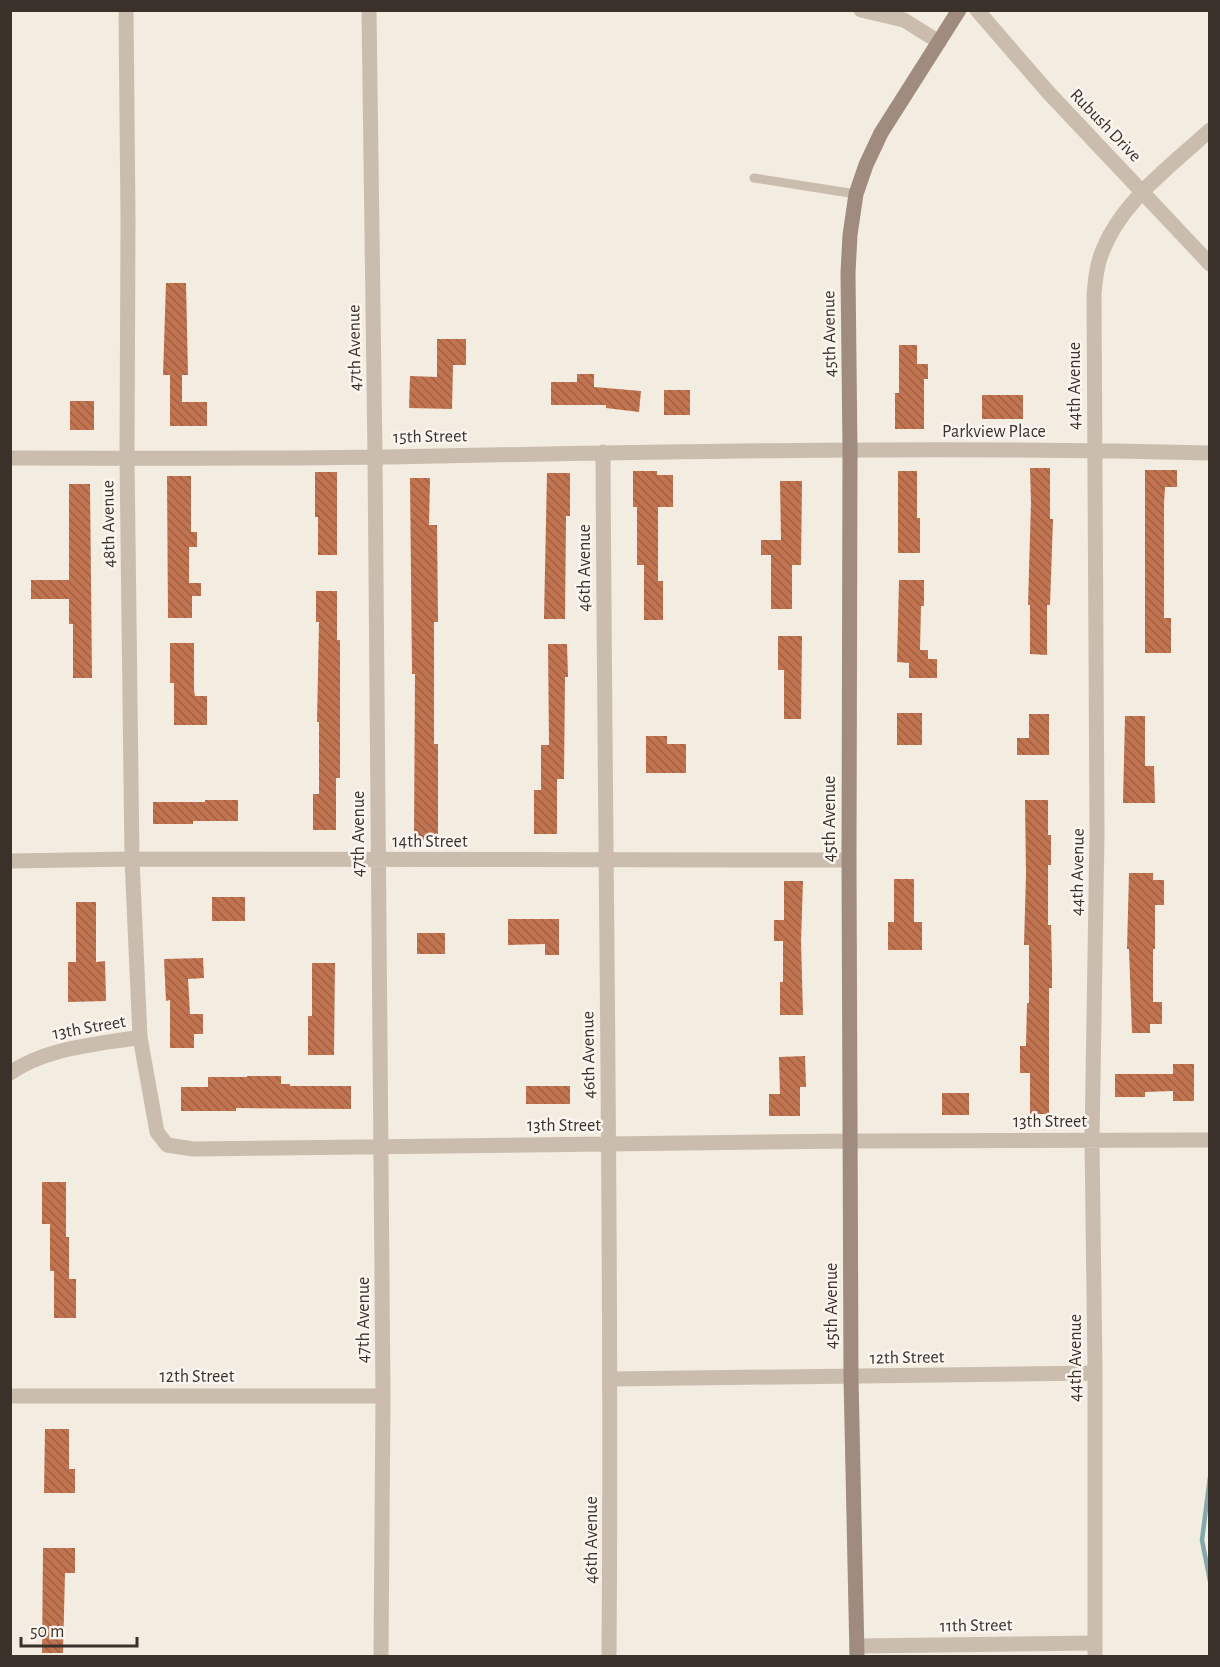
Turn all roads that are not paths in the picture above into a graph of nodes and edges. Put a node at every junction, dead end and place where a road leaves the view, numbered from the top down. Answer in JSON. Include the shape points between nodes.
{"nodes":[{"id":1,"x":126,"y":10,"type":"edge"},
{"id":2,"x":369,"y":10,"type":"edge"},
{"id":3,"x":861,"y":10,"type":"edge"},
{"id":4,"x":959,"y":10,"type":"edge"},
{"id":5,"x":977,"y":10,"type":"edge"},
{"id":6,"x":939,"y":42,"type":"junction"},
{"id":7,"x":1209,"y":130,"type":"edge"},
{"id":8,"x":754,"y":178,"type":"dead end"},
{"id":9,"x":1143,"y":192,"type":"junction"},
{"id":10,"x":856,"y":195,"type":"junction"},
{"id":11,"x":1209,"y":264,"type":"edge"},
{"id":12,"x":1094,"y":450,"type":"junction"},
{"id":13,"x":850,"y":451,"type":"junction"},
{"id":14,"x":603,"y":452,"type":"junction"},
{"id":15,"x":1209,"y":453,"type":"edge"},
{"id":16,"x":375,"y":457,"type":"junction"},
{"id":17,"x":10,"y":458,"type":"edge"},
{"id":18,"x":127,"y":458,"type":"junction"},
{"id":19,"x":132,"y":860,"type":"junction"},
{"id":20,"x":378,"y":860,"type":"junction"},
{"id":21,"x":605,"y":860,"type":"junction"},
{"id":22,"x":849,"y":860,"type":"junction"},
{"id":23,"x":10,"y":861,"type":"edge"},
{"id":24,"x":140,"y":1037,"type":"junction"},
{"id":25,"x":10,"y":1073,"type":"edge"},
{"id":26,"x":1092,"y":1140,"type":"junction"},
{"id":27,"x":1209,"y":1140,"type":"edge"},
{"id":28,"x":850,"y":1141,"type":"junction"},
{"id":29,"x":608,"y":1144,"type":"junction"},
{"id":30,"x":381,"y":1145,"type":"junction"},
{"id":31,"x":1095,"y":1373,"type":"junction"},
{"id":32,"x":851,"y":1378,"type":"junction"},
{"id":33,"x":611,"y":1379,"type":"junction"},
{"id":34,"x":10,"y":1396,"type":"edge"},
{"id":35,"x":383,"y":1396,"type":"junction"},
{"id":36,"x":1095,"y":1650,"type":"edge"},
{"id":37,"x":857,"y":1651,"type":"edge"},
{"id":38,"x":381,"y":1656,"type":"edge"},
{"id":39,"x":609,"y":1656,"type":"edge"}],
"edges":[{"from":1,"to":18,"type":"street","name":"48th Avenue"},
{"from":2,"to":16,"type":"street","name":"47th Avenue"},
{"from":3,"to":6,"type":"street","via":[[904,20]]},
{"from":4,"to":6,"type":"street","name":"45th Avenue"},
{"from":5,"to":9,"type":"street","name":"Rubush Drive"},
{"from":6,"to":10,"type":"street","name":"45th Avenue","via":[[881,134]]},
{"from":7,"to":9,"type":"street","name":"44th Avenue"},
{"from":8,"to":10,"type":"lane"},
{"from":9,"to":11,"type":"street","name":"Rubush Drive"},
{"from":9,"to":12,"type":"street","name":"44th Avenue","via":[[1110,234],[1096,271]]},
{"from":10,"to":13,"type":"street","name":"45th Avenue","via":[[848,273]]},
{"from":12,"to":13,"type":"street","name":"Parkview Place"},
{"from":12,"to":15,"type":"street","name":"Parkview Place"},
{"from":12,"to":26,"type":"street","name":"44th Avenue","via":[[1097,833]]},
{"from":13,"to":14,"type":"street","name":"15th Street"},
{"from":13,"to":22,"type":"street","name":"45th Avenue"},
{"from":14,"to":16,"type":"street","name":"15th Street"},
{"from":14,"to":21,"type":"street","name":"46th Avenue"},
{"from":16,"to":18,"type":"street","name":"15th Street"},
{"from":16,"to":20,"type":"street","name":"47th Avenue"},
{"from":17,"to":18,"type":"street","name":"15th Street"},
{"from":18,"to":19,"type":"street","name":"48th Avenue"},
{"from":19,"to":20,"type":"street","name":"14th Street"},
{"from":19,"to":23,"type":"street","name":"14th Street"},
{"from":19,"to":24,"type":"street","name":"48th Avenue"},
{"from":20,"to":21,"type":"street","name":"14th Street"},
{"from":20,"to":30,"type":"street","name":"47th Avenue"},
{"from":21,"to":22,"type":"street","name":"14th Street"},
{"from":21,"to":29,"type":"street","name":"46th Avenue"},
{"from":22,"to":28,"type":"street","name":"45th Avenue"},
{"from":24,"to":25,"type":"street","name":"13th Street","via":[[48,1054]]},
{"from":24,"to":30,"type":"street","name":"13th Street","via":[[157,1132],[167,1145],[193,1149]]},
{"from":26,"to":27,"type":"street","name":"13th Street"},
{"from":26,"to":28,"type":"street","name":"13th Street"},
{"from":26,"to":31,"type":"street","name":"44th Avenue"},
{"from":28,"to":29,"type":"street","name":"13th Street"},
{"from":28,"to":32,"type":"street","name":"45th Avenue"},
{"from":29,"to":30,"type":"street","name":"13th Street"},
{"from":29,"to":33,"type":"street","name":"46th Avenue"},
{"from":30,"to":35,"type":"street","name":"47th Avenue"},
{"from":31,"to":32,"type":"street","name":"12th Street"},
{"from":31,"to":36,"type":"street","name":"44th Avenue"},
{"from":32,"to":33,"type":"street","name":"12th Street"},
{"from":32,"to":37,"type":"street","name":"45th Avenue"},
{"from":33,"to":39,"type":"street","name":"46th Avenue"},
{"from":34,"to":35,"type":"street","name":"12th Street"},
{"from":35,"to":38,"type":"street","name":"47th Avenue"},
{"from":36,"to":37,"type":"street","name":"11th Street"}]}
